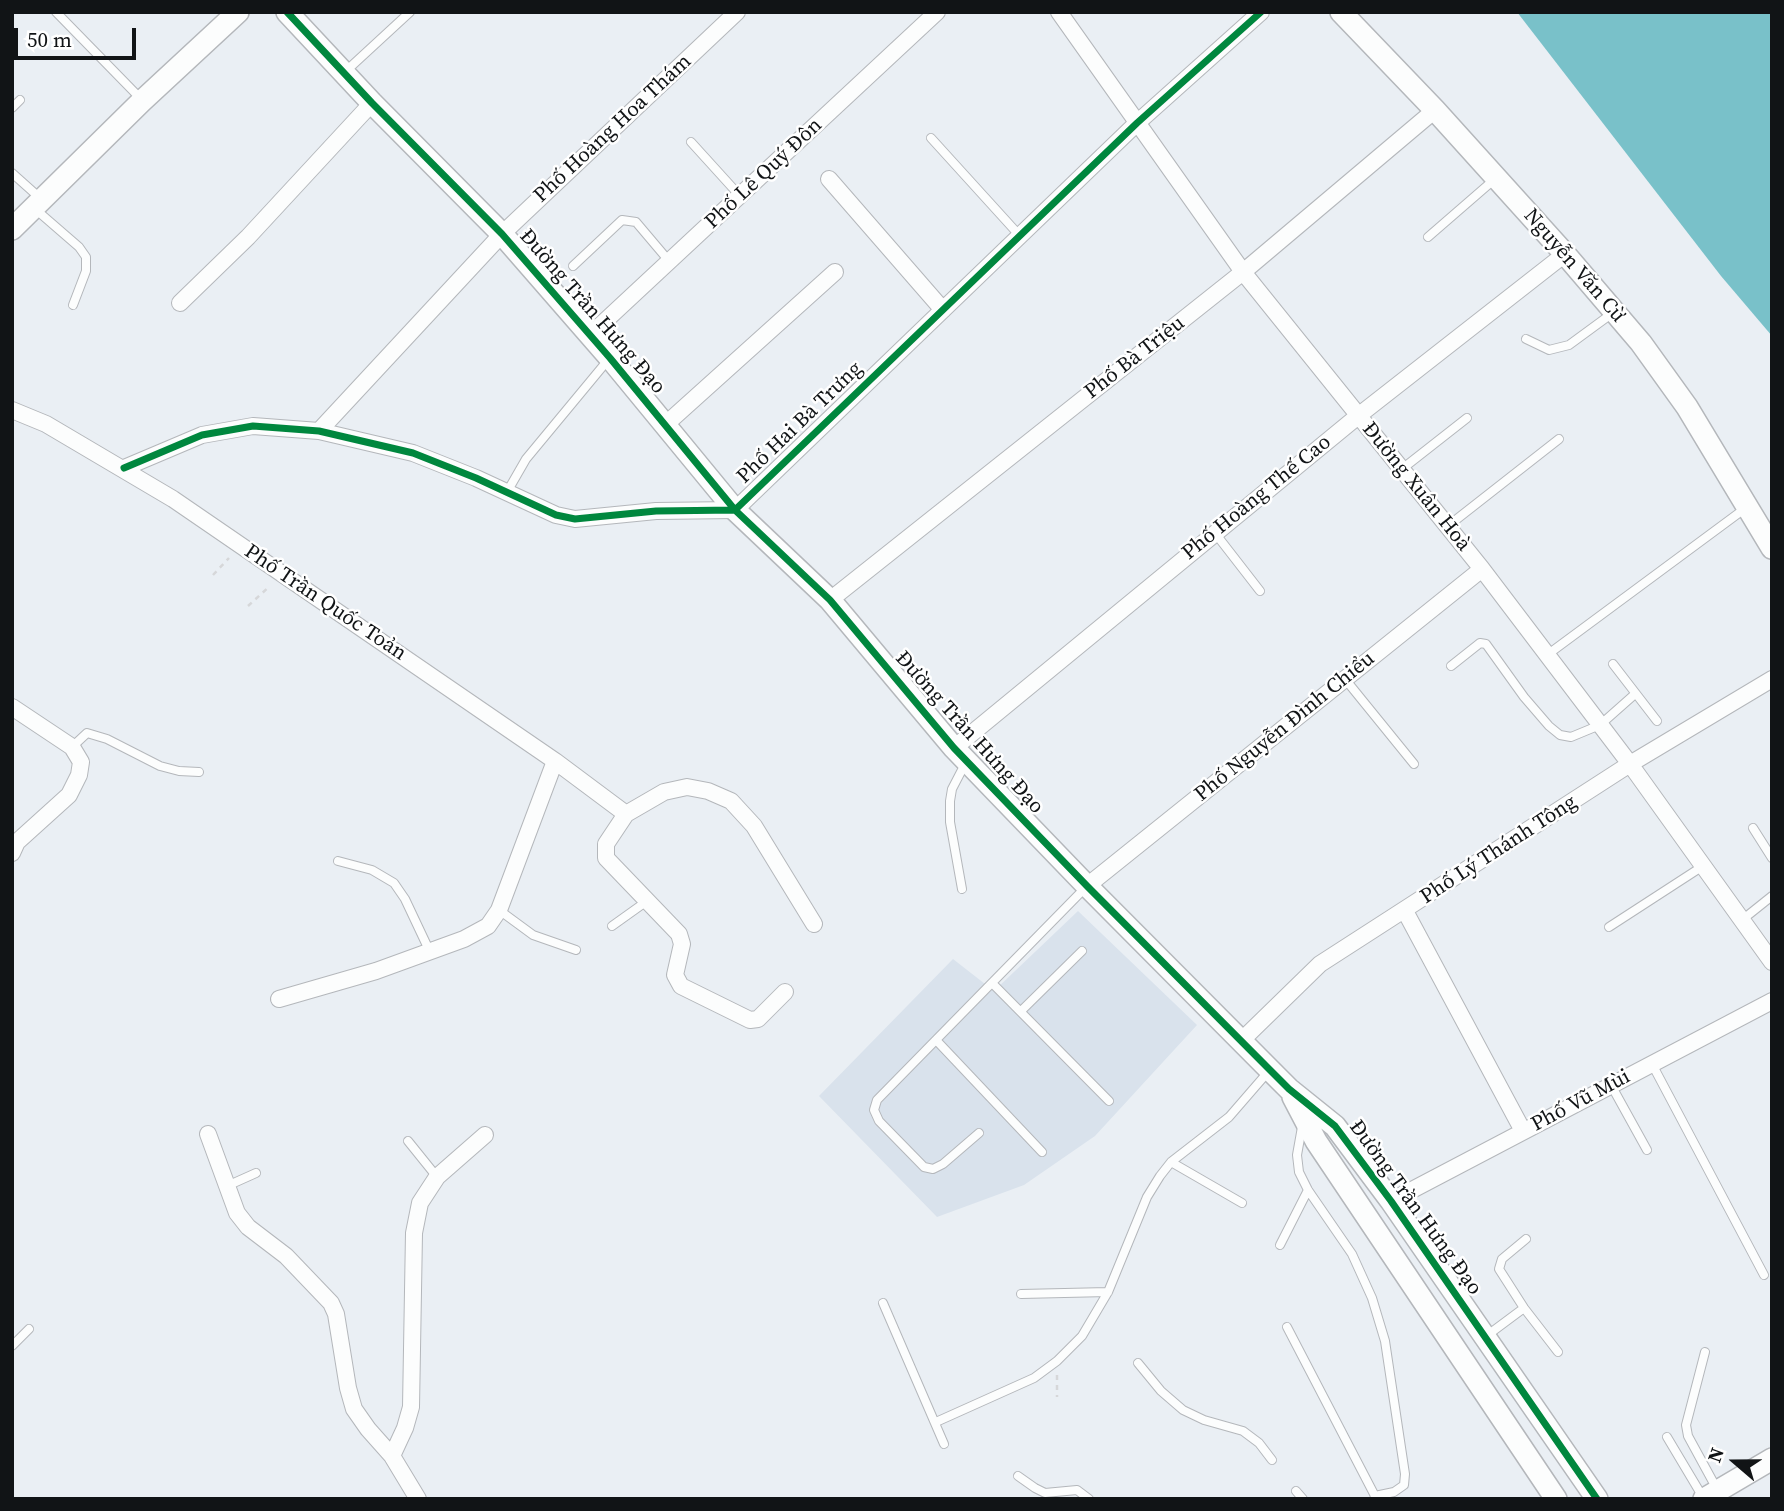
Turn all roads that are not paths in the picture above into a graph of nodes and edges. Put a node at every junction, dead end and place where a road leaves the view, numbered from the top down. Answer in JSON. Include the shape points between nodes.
{"nodes":[{"id":1,"x":56,"y":12,"type":"edge"},
{"id":2,"x":286,"y":12,"type":"edge"},
{"id":3,"x":410,"y":12,"type":"edge"},
{"id":4,"x":737,"y":12,"type":"edge"},
{"id":5,"x":1059,"y":12,"type":"edge"},
{"id":6,"x":1261,"y":12,"type":"edge"},
{"id":7,"x":1341,"y":12,"type":"edge"},
{"id":8,"x":231,"y":14,"type":"edge"},
{"id":9,"x":930,"y":15,"type":"edge"},
{"id":10,"x":344,"y":73,"type":"junction"},
{"id":11,"x":20,"y":100,"type":"dead end"},
{"id":12,"x":142,"y":101,"type":"junction"},
{"id":13,"x":372,"y":103,"type":"junction"},
{"id":14,"x":12,"y":108,"type":"edge"},
{"id":15,"x":1435,"y":110,"type":"junction"},
{"id":16,"x":1137,"y":123,"type":"junction"},
{"id":17,"x":932,"y":138,"type":"dead end"},
{"id":18,"x":691,"y":142,"type":"dead end"},
{"id":19,"x":12,"y":173,"type":"edge"},
{"id":20,"x":1496,"y":178,"type":"junction"},
{"id":21,"x":829,"y":179,"type":"dead end"},
{"id":22,"x":740,"y":196,"type":"junction"},
{"id":23,"x":38,"y":204,"type":"junction"},
{"id":24,"x":12,"y":229,"type":"edge"},
{"id":25,"x":502,"y":234,"type":"junction"},
{"id":26,"x":1020,"y":236,"type":"junction"},
{"id":27,"x":1428,"y":237,"type":"dead end"},
{"id":28,"x":1565,"y":254,"type":"junction"},
{"id":29,"x":669,"y":261,"type":"junction"},
{"id":30,"x":573,"y":266,"type":"dead end"},
{"id":31,"x":835,"y":272,"type":"dead end"},
{"id":32,"x":1244,"y":272,"type":"junction"},
{"id":33,"x":180,"y":303,"type":"dead end"},
{"id":34,"x":73,"y":305,"type":"dead end"},
{"id":35,"x":943,"y":310,"type":"junction"},
{"id":36,"x":1614,"y":312,"type":"junction"},
{"id":37,"x":590,"y":335,"type":"junction"},
{"id":38,"x":1526,"y":340,"type":"dead end"},
{"id":39,"x":610,"y":358,"type":"junction"},
{"id":40,"x":12,"y":410,"type":"edge"},
{"id":41,"x":1358,"y":416,"type":"junction"},
{"id":42,"x":1466,"y":418,"type":"dead end"},
{"id":43,"x":665,"y":425,"type":"junction"},
{"id":44,"x":319,"y":431,"type":"junction"},
{"id":45,"x":1559,"y":439,"type":"dead end"},
{"id":46,"x":124,"y":468,"type":"junction"},
{"id":47,"x":1402,"y":469,"type":"junction"},
{"id":48,"x":507,"y":492,"type":"junction"},
{"id":49,"x":1747,"y":507,"type":"junction"},
{"id":50,"x":736,"y":510,"type":"junction"},
{"id":51,"x":1447,"y":526,"type":"junction"},
{"id":52,"x":1215,"y":533,"type":"junction"},
{"id":53,"x":1772,"y":548,"type":"edge"},
{"id":54,"x":1482,"y":569,"type":"junction"},
{"id":55,"x":1260,"y":591,"type":"dead end"},
{"id":56,"x":830,"y":600,"type":"junction"},
{"id":57,"x":1547,"y":655,"type":"junction"},
{"id":58,"x":1612,"y":664,"type":"dead end"},
{"id":59,"x":1451,"y":666,"type":"dead end"},
{"id":60,"x":1345,"y":679,"type":"junction"},
{"id":61,"x":1772,"y":679,"type":"edge"},
{"id":62,"x":1635,"y":694,"type":"junction"},
{"id":63,"x":12,"y":707,"type":"edge"},
{"id":64,"x":1657,"y":721,"type":"dead end"},
{"id":65,"x":1600,"y":725,"type":"junction"},
{"id":66,"x":72,"y":747,"type":"junction"},
{"id":67,"x":960,"y":755,"type":"junction"},
{"id":68,"x":555,"y":761,"type":"junction"},
{"id":69,"x":1414,"y":764,"type":"dead end"},
{"id":70,"x":1630,"y":764,"type":"junction"},
{"id":71,"x":200,"y":772,"type":"dead end"},
{"id":72,"x":626,"y":814,"type":"junction"},
{"id":73,"x":1753,"y":828,"type":"dead end"},
{"id":74,"x":12,"y":853,"type":"edge"},
{"id":75,"x":1772,"y":858,"type":"edge"},
{"id":76,"x":338,"y":861,"type":"dead end"},
{"id":77,"x":1703,"y":866,"type":"junction"},
{"id":78,"x":1087,"y":886,"type":"junction"},
{"id":79,"x":962,"y":889,"type":"dead end"},
{"id":80,"x":1772,"y":896,"type":"edge"},
{"id":81,"x":647,"y":901,"type":"junction"},
{"id":82,"x":499,"y":910,"type":"junction"},
{"id":83,"x":1405,"y":911,"type":"junction"},
{"id":84,"x":1742,"y":920,"type":"junction"},
{"id":85,"x":814,"y":924,"type":"dead end"},
{"id":86,"x":611,"y":926,"type":"dead end"},
{"id":87,"x":1609,"y":927,"type":"dead end"},
{"id":88,"x":576,"y":950,"type":"dead end"},
{"id":89,"x":430,"y":951,"type":"junction"},
{"id":90,"x":1082,"y":951,"type":"dead end"},
{"id":91,"x":1772,"y":962,"type":"edge"},
{"id":92,"x":992,"y":983,"type":"junction"},
{"id":93,"x":785,"y":992,"type":"dead end"},
{"id":94,"x":279,"y":999,"type":"dead end"},
{"id":95,"x":1772,"y":1001,"type":"edge"},
{"id":96,"x":1021,"y":1011,"type":"junction"},
{"id":97,"x":936,"y":1040,"type":"junction"},
{"id":98,"x":1242,"y":1040,"type":"junction"},
{"id":99,"x":1652,"y":1064,"type":"junction"},
{"id":100,"x":1270,"y":1070,"type":"junction"},
{"id":101,"x":1611,"y":1085,"type":"junction"},
{"id":102,"x":1289,"y":1089,"type":"junction"},
{"id":103,"x":1110,"y":1101,"type":"dead end"},
{"id":104,"x":1304,"y":1118,"type":"junction"},
{"id":105,"x":1523,"y":1131,"type":"junction"},
{"id":106,"x":979,"y":1133,"type":"dead end"},
{"id":107,"x":208,"y":1134,"type":"dead end"},
{"id":108,"x":485,"y":1135,"type":"dead end"},
{"id":109,"x":408,"y":1141,"type":"dead end"},
{"id":110,"x":1647,"y":1150,"type":"dead end"},
{"id":111,"x":1042,"y":1152,"type":"dead end"},
{"id":112,"x":1171,"y":1162,"type":"junction"},
{"id":113,"x":256,"y":1173,"type":"dead end"},
{"id":114,"x":437,"y":1177,"type":"junction"},
{"id":115,"x":228,"y":1186,"type":"junction"},
{"id":116,"x":1308,"y":1190,"type":"junction"},
{"id":117,"x":1391,"y":1200,"type":"junction"},
{"id":118,"x":1242,"y":1203,"type":"dead end"},
{"id":119,"x":1526,"y":1239,"type":"dead end"},
{"id":120,"x":1280,"y":1244,"type":"dead end"},
{"id":121,"x":1764,"y":1275,"type":"dead end"},
{"id":122,"x":1108,"y":1292,"type":"junction"},
{"id":123,"x":1021,"y":1294,"type":"dead end"},
{"id":124,"x":883,"y":1303,"type":"dead end"},
{"id":125,"x":1524,"y":1308,"type":"junction"},
{"id":126,"x":1287,"y":1327,"type":"dead end"},
{"id":127,"x":29,"y":1329,"type":"dead end"},
{"id":128,"x":1485,"y":1338,"type":"junction"},
{"id":129,"x":12,"y":1346,"type":"edge"},
{"id":130,"x":1558,"y":1352,"type":"dead end"},
{"id":131,"x":1705,"y":1352,"type":"dead end"},
{"id":132,"x":1138,"y":1363,"type":"dead end"},
{"id":133,"x":936,"y":1422,"type":"junction"},
{"id":134,"x":1667,"y":1437,"type":"dead end"},
{"id":135,"x":944,"y":1444,"type":"dead end"},
{"id":136,"x":392,"y":1456,"type":"junction"},
{"id":137,"x":1772,"y":1459,"type":"edge"},
{"id":138,"x":1272,"y":1460,"type":"dead end"},
{"id":139,"x":1018,"y":1476,"type":"dead end"},
{"id":140,"x":1296,"y":1491,"type":"dead end"},
{"id":141,"x":1709,"y":1496,"type":"edge"},
{"id":142,"x":1374,"y":1497,"type":"edge"},
{"id":143,"x":418,"y":1499,"type":"edge"},
{"id":144,"x":1089,"y":1499,"type":"edge"},
{"id":145,"x":1303,"y":1499,"type":"edge"},
{"id":146,"x":1556,"y":1499,"type":"edge"},
{"id":147,"x":1597,"y":1499,"type":"edge"}],
"edges":[{"from":1,"to":12,"type":"lane"},
{"from":2,"to":10,"type":"street","name":"Đường Trần Hưng Đạo"},
{"from":3,"to":10,"type":"lane"},
{"from":4,"to":25,"type":"street","name":"Phố Hoàng Hoa Thám"},
{"from":5,"to":16,"type":"street","name":"Đường Xuân Hoà"},
{"from":6,"to":16,"type":"street","name":"Phố Hai Bà Trưng"},
{"from":7,"to":15,"type":"street","name":"Nguyễn Văn Cừ"},
{"from":8,"to":12,"type":"street"},
{"from":9,"to":22,"type":"street","name":"Phố Lê Quý Đôn"},
{"from":10,"to":13,"type":"street","name":"Đường Trần Hưng Đạo"},
{"from":11,"to":14,"type":"lane"},
{"from":12,"to":23,"type":"street"},
{"from":13,"to":25,"type":"street","name":"Đường Trần Hưng Đạo"},
{"from":13,"to":33,"type":"street"},
{"from":15,"to":20,"type":"street","name":"Nguyễn Văn Cừ"},
{"from":15,"to":32,"type":"street","name":"Phố Bà Triệu"},
{"from":16,"to":26,"type":"street","name":"Phố Hai Bà Trưng"},
{"from":16,"to":32,"type":"street","name":"Đường Xuân Hoà"},
{"from":17,"to":26,"type":"lane"},
{"from":18,"to":22,"type":"lane"},
{"from":19,"to":23,"type":"lane"},
{"from":20,"to":27,"type":"lane"},
{"from":20,"to":28,"type":"street","name":"Nguyễn Văn Cừ"},
{"from":21,"to":35,"type":"street"},
{"from":22,"to":29,"type":"street","name":"Phố Lê Quý Đôn"},
{"from":23,"to":24,"type":"street"},
{"from":23,"to":34,"type":"lane","via":[[86,257],[86,271]]},
{"from":25,"to":37,"type":"street","name":"Đường Trần Hưng Đạo"},
{"from":25,"to":44,"type":"street","name":"Phố Hoàng Hoa Thám"},
{"from":26,"to":35,"type":"street","name":"Phố Hai Bà Trưng"},
{"from":28,"to":36,"type":"street","name":"Nguyễn Văn Cừ"},
{"from":28,"to":41,"type":"street","name":"Phố Hoàng Thế Cao"},
{"from":29,"to":30,"type":"lane","via":[[636,222],[622,220]]},
{"from":29,"to":37,"type":"street","name":"Phố Lê Quý Đôn"},
{"from":31,"to":43,"type":"street"},
{"from":32,"to":41,"type":"street","name":"Đường Xuân Hoà"},
{"from":32,"to":56,"type":"street","name":"Phố Bà Triệu"},
{"from":35,"to":50,"type":"street","name":"Phố Hai Bà Trưng"},
{"from":36,"to":38,"type":"lane","via":[[1569,345],[1549,350]]},
{"from":36,"to":49,"type":"street","name":"Nguyễn Văn Cừ","via":[[1687,407]]},
{"from":37,"to":39,"type":"street","name":"Đường Trần Hưng Đạo"},
{"from":39,"to":43,"type":"street","name":"Đường Trần Hưng Đạo"},
{"from":39,"to":48,"type":"lane","via":[[526,459]]},
{"from":40,"to":46,"type":"street","name":"Phố Trần Quốc Toản"},
{"from":41,"to":47,"type":"street","name":"Đường Xuân Hoà"},
{"from":41,"to":52,"type":"street","name":"Phố Hoàng Thế Cao"},
{"from":42,"to":47,"type":"lane"},
{"from":43,"to":50,"type":"street","name":"Đường Trần Hưng Đạo"},
{"from":44,"to":46,"type":"street","name":"Phố Hai Bà Trưng","via":[[253,426],[202,435]]},
{"from":44,"to":48,"type":"street","name":"Phố Hai Bà Trưng","via":[[413,453]]},
{"from":45,"to":51,"type":"lane"},
{"from":46,"to":68,"type":"street","name":"Phố Trần Quốc Toản"},
{"from":47,"to":51,"type":"street","name":"Đường Xuân Hoà"},
{"from":48,"to":50,"type":"street","name":"Phố Hai Bà Trưng","via":[[575,519]]},
{"from":49,"to":53,"type":"street","name":"Nguyễn Văn Cừ"},
{"from":49,"to":57,"type":"lane"},
{"from":50,"to":56,"type":"street","name":"Đường Trần Hưng Đạo"},
{"from":51,"to":54,"type":"street","name":"Đường Xuân Hoà"},
{"from":52,"to":55,"type":"lane"},
{"from":52,"to":67,"type":"street","name":"Phố Hoàng Thế Cao"},
{"from":54,"to":57,"type":"street","name":"Đường Xuân Hoà"},
{"from":54,"to":60,"type":"street","name":"Phố Nguyễn Đình Chiểu"},
{"from":56,"to":67,"type":"street","name":"Đường Trần Hưng Đạo"},
{"from":57,"to":65,"type":"street","name":"Đường Xuân Hoà"},
{"from":58,"to":62,"type":"lane"},
{"from":59,"to":65,"type":"lane","via":[[1480,643],[1486,644],[1524,697],[1560,735],[1571,737]]},
{"from":60,"to":69,"type":"lane"},
{"from":60,"to":78,"type":"street","name":"Phố Nguyễn Đình Chiểu"},
{"from":61,"to":70,"type":"street","name":"Phố Lý Thánh Tông"},
{"from":62,"to":64,"type":"lane"},
{"from":62,"to":65,"type":"lane"},
{"from":63,"to":66,"type":"street"},
{"from":65,"to":70,"type":"street","name":"Đường Xuân Hoà"},
{"from":66,"to":71,"type":"lane","via":[[87,733],[160,766]]},
{"from":66,"to":74,"type":"street","via":[[81,762],[69,795],[17,842]]},
{"from":67,"to":78,"type":"street","name":"Đường Trần Hưng Đạo"},
{"from":67,"to":79,"type":"lane","via":[[950,822]]},
{"from":68,"to":72,"type":"street","name":"Phố Trần Quốc Toản"},
{"from":68,"to":82,"type":"street"},
{"from":70,"to":77,"type":"street","name":"Đường Xuân Hoà"},
{"from":70,"to":83,"type":"street","name":"Phố Lý Thánh Tông"},
{"from":72,"to":81,"type":"street","via":[[606,844],[606,858]]},
{"from":72,"to":85,"type":"street","via":[[664,792],[687,787],[708,790],[731,801],[754,826]]},
{"from":73,"to":75,"type":"lane"},
{"from":76,"to":89,"type":"lane","via":[[372,870],[394,883]]},
{"from":77,"to":84,"type":"street","name":"Đường Xuân Hoà"},
{"from":77,"to":87,"type":"lane"},
{"from":78,"to":92,"type":"lane"},
{"from":78,"to":98,"type":"street","name":"Đường Trần Hưng Đạo"},
{"from":80,"to":84,"type":"lane"},
{"from":81,"to":86,"type":"lane"},
{"from":81,"to":93,"type":"street","via":[[679,934],[682,944],[675,975],[681,986],[750,1020],[758,1019]]},
{"from":82,"to":88,"type":"lane","via":[[533,934]]},
{"from":82,"to":89,"type":"street","via":[[488,926]]},
{"from":83,"to":98,"type":"street","name":"Phố Lý Thánh Tông","via":[[1320,964]]},
{"from":83,"to":105,"type":"street"},
{"from":84,"to":91,"type":"street","name":"Đường Xuân Hoà"},
{"from":89,"to":94,"type":"street"},
{"from":90,"to":96,"type":"lane"},
{"from":92,"to":96,"type":"lane"},
{"from":92,"to":97,"type":"lane"},
{"from":95,"to":99,"type":"street","name":"Phố Vũ Mùi"},
{"from":96,"to":103,"type":"lane"},
{"from":97,"to":106,"type":"lane","via":[[877,1100],[874,1110],[924,1167],[933,1169]]},
{"from":97,"to":111,"type":"lane"},
{"from":98,"to":100,"type":"street","name":"Đường Trần Hưng Đạo"},
{"from":99,"to":101,"type":"street","name":"Phố Vũ Mùi"},
{"from":99,"to":121,"type":"lane"},
{"from":100,"to":102,"type":"street","name":"Đường Trần Hưng Đạo"},
{"from":100,"to":112,"type":"lane","via":[[1229,1117]]},
{"from":101,"to":105,"type":"street","name":"Phố Vũ Mùi"},
{"from":101,"to":110,"type":"lane"},
{"from":102,"to":104,"type":"street","name":"Đường Trần Hưng Đạo"},
{"from":102,"to":117,"type":"street","name":"Đường Trần Hưng Đạo","via":[[1335,1126]]},
{"from":104,"to":116,"type":"lane","via":[[1297,1155]]},
{"from":104,"to":146,"type":"street","name":"Đường Trần Hưng Đạo"},
{"from":105,"to":117,"type":"street","name":"Phố Vũ Mùi"},
{"from":107,"to":115,"type":"street"},
{"from":108,"to":114,"type":"street"},
{"from":109,"to":114,"type":"lane"},
{"from":112,"to":118,"type":"lane"},
{"from":112,"to":122,"type":"lane","via":[[1147,1197]]},
{"from":113,"to":115,"type":"lane"},
{"from":114,"to":136,"type":"street","via":[[420,1203],[414,1233],[411,1407]]},
{"from":115,"to":136,"type":"street","via":[[237,1213],[248,1227],[286,1256],[331,1303],[354,1409]]},
{"from":116,"to":120,"type":"lane"},
{"from":116,"to":142,"type":"lane","via":[[1352,1254],[1373,1298],[1385,1341],[1405,1474],[1404,1485]]},
{"from":117,"to":128,"type":"street","name":"Đường Trần Hưng Đạo"},
{"from":119,"to":125,"type":"lane","via":[[1503,1259],[1499,1269]]},
{"from":122,"to":123,"type":"lane"},
{"from":122,"to":133,"type":"lane","via":[[1082,1336],[1057,1361],[1034,1378]]},
{"from":124,"to":133,"type":"lane"},
{"from":125,"to":128,"type":"lane"},
{"from":125,"to":130,"type":"lane"},
{"from":126,"to":142,"type":"lane"},
{"from":127,"to":129,"type":"lane"},
{"from":128,"to":147,"type":"street","name":"Đường Trần Hưng Đạo"},
{"from":131,"to":141,"type":"lane","via":[[1686,1425]]},
{"from":132,"to":138,"type":"lane","via":[[1183,1410],[1242,1431]]},
{"from":133,"to":135,"type":"lane"},
{"from":134,"to":141,"type":"lane"},
{"from":136,"to":143,"type":"street"},
{"from":137,"to":141,"type":"street"},
{"from":139,"to":144,"type":"lane","via":[[1045,1493],[1077,1490]]},
{"from":140,"to":145,"type":"lane"}]}
